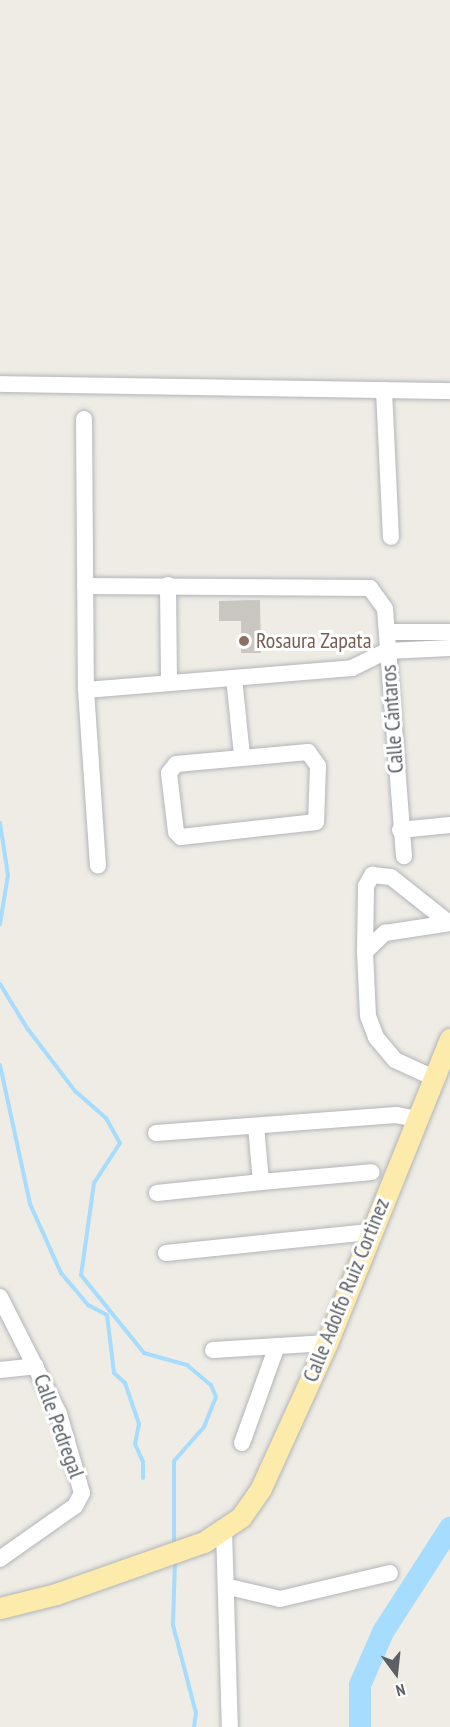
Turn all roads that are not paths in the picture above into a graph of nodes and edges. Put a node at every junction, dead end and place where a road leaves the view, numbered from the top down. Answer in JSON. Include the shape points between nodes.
{"nodes":[{"id":1,"x":0,"y":384,"type":"edge"},
{"id":2,"x":384,"y":390,"type":"junction"},
{"id":3,"x":450,"y":391,"type":"edge"},
{"id":4,"x":84,"y":419,"type":"dead end"},
{"id":5,"x":391,"y":537,"type":"dead end"},
{"id":6,"x":168,"y":585,"type":"junction"},
{"id":7,"x":86,"y":586,"type":"junction"},
{"id":8,"x":387,"y":632,"type":"junction"},
{"id":9,"x":450,"y":632,"type":"edge"},
{"id":10,"x":450,"y":648,"type":"edge"},
{"id":11,"x":387,"y":651,"type":"junction"},
{"id":12,"x":234,"y":678,"type":"junction"},
{"id":13,"x":169,"y":682,"type":"junction"},
{"id":14,"x":86,"y":690,"type":"junction"},
{"id":15,"x":242,"y":755,"type":"junction"},
{"id":16,"x":450,"y":825,"type":"edge"},
{"id":17,"x":400,"y":830,"type":"junction"},
{"id":18,"x":404,"y":856,"type":"dead end"},
{"id":19,"x":98,"y":866,"type":"dead end"},
{"id":20,"x":449,"y":923,"type":"edge"},
{"id":21,"x":365,"y":951,"type":"junction"},
{"id":22,"x":450,"y":1039,"type":"edge"},
{"id":23,"x":435,"y":1078,"type":"junction"},
{"id":24,"x":418,"y":1119,"type":"junction"},
{"id":25,"x":256,"y":1126,"type":"junction"},
{"id":26,"x":156,"y":1133,"type":"dead end"},
{"id":27,"x":372,"y":1172,"type":"dead end"},
{"id":28,"x":261,"y":1182,"type":"junction"},
{"id":29,"x":157,"y":1193,"type":"dead end"},
{"id":30,"x":369,"y":1232,"type":"junction"},
{"id":31,"x":166,"y":1253,"type":"dead end"},
{"id":32,"x":0,"y":1297,"type":"edge"},
{"id":33,"x":327,"y":1343,"type":"junction"},
{"id":34,"x":278,"y":1346,"type":"junction"},
{"id":35,"x":213,"y":1350,"type":"dead end"},
{"id":36,"x":36,"y":1366,"type":"junction"},
{"id":37,"x":0,"y":1370,"type":"edge"},
{"id":38,"x":242,"y":1443,"type":"dead end"},
{"id":39,"x":224,"y":1530,"type":"junction"},
{"id":40,"x":0,"y":1559,"type":"edge"},
{"id":41,"x":390,"y":1573,"type":"dead end"},
{"id":42,"x":229,"y":1587,"type":"junction"},
{"id":43,"x":0,"y":1608,"type":"edge"},
{"id":44,"x":230,"y":1727,"type":"edge"}],
"edges":[{"from":1,"to":2,"type":"street"},
{"from":2,"to":3,"type":"street"},
{"from":2,"to":5,"type":"street"},
{"from":4,"to":7,"type":"street"},
{"from":6,"to":7,"type":"street"},
{"from":6,"to":8,"type":"street","name":"Calle Cántaros","via":[[370,588],[385,609]]},
{"from":6,"to":13,"type":"street"},
{"from":7,"to":14,"type":"street"},
{"from":8,"to":9,"type":"street"},
{"from":8,"to":11,"type":"street","name":"Calle Cántaros"},
{"from":10,"to":11,"type":"street"},
{"from":11,"to":12,"type":"street","via":[[352,668]]},
{"from":11,"to":17,"type":"street","name":"Calle Cántaros"},
{"from":12,"to":13,"type":"street"},
{"from":12,"to":15,"type":"street"},
{"from":13,"to":14,"type":"street"},
{"from":14,"to":19,"type":"street"},
{"from":15,"to":15,"type":"street","via":[[184,760],[172,767],[172,819],[181,837],[306,826],[320,818],[313,753]]},
{"from":16,"to":17,"type":"street"},
{"from":17,"to":18,"type":"street","name":"Calle Cántaros"},
{"from":20,"to":21,"type":"street","via":[[385,933]]},
{"from":20,"to":21,"type":"street","via":[[391,877],[372,875],[366,886]]},
{"from":21,"to":23,"type":"street","via":[[368,1016],[376,1037],[395,1060]]},
{"from":22,"to":23,"type":"main road","name":"Calle Adolfo Ruiz Cortinez"},
{"from":23,"to":24,"type":"main road","name":"Calle Adolfo Ruiz Cortinez"},
{"from":24,"to":25,"type":"street","via":[[396,1115]]},
{"from":24,"to":30,"type":"main road","name":"Calle Adolfo Ruiz Cortinez"},
{"from":25,"to":26,"type":"street"},
{"from":25,"to":28,"type":"street"},
{"from":27,"to":28,"type":"street"},
{"from":28,"to":29,"type":"street"},
{"from":30,"to":31,"type":"street"},
{"from":30,"to":33,"type":"main road","name":"Calle Adolfo Ruiz Cortinez"},
{"from":32,"to":36,"type":"street","name":"Calle Pedregal"},
{"from":33,"to":34,"type":"street"},
{"from":33,"to":39,"type":"main road","name":"Calle Adolfo Ruiz Cortinez","via":[[261,1488]]},
{"from":34,"to":35,"type":"street"},
{"from":34,"to":38,"type":"street"},
{"from":36,"to":37,"type":"street"},
{"from":36,"to":40,"type":"street","name":"Calle Pedregal","via":[[58,1414],[82,1493],[75,1506]]},
{"from":39,"to":42,"type":"street"},
{"from":39,"to":43,"type":"main road","name":"Calle Adolfo Ruiz Cortinez","via":[[204,1542],[161,1557]]},
{"from":41,"to":42,"type":"street","via":[[280,1599]]},
{"from":42,"to":44,"type":"street"}]}
